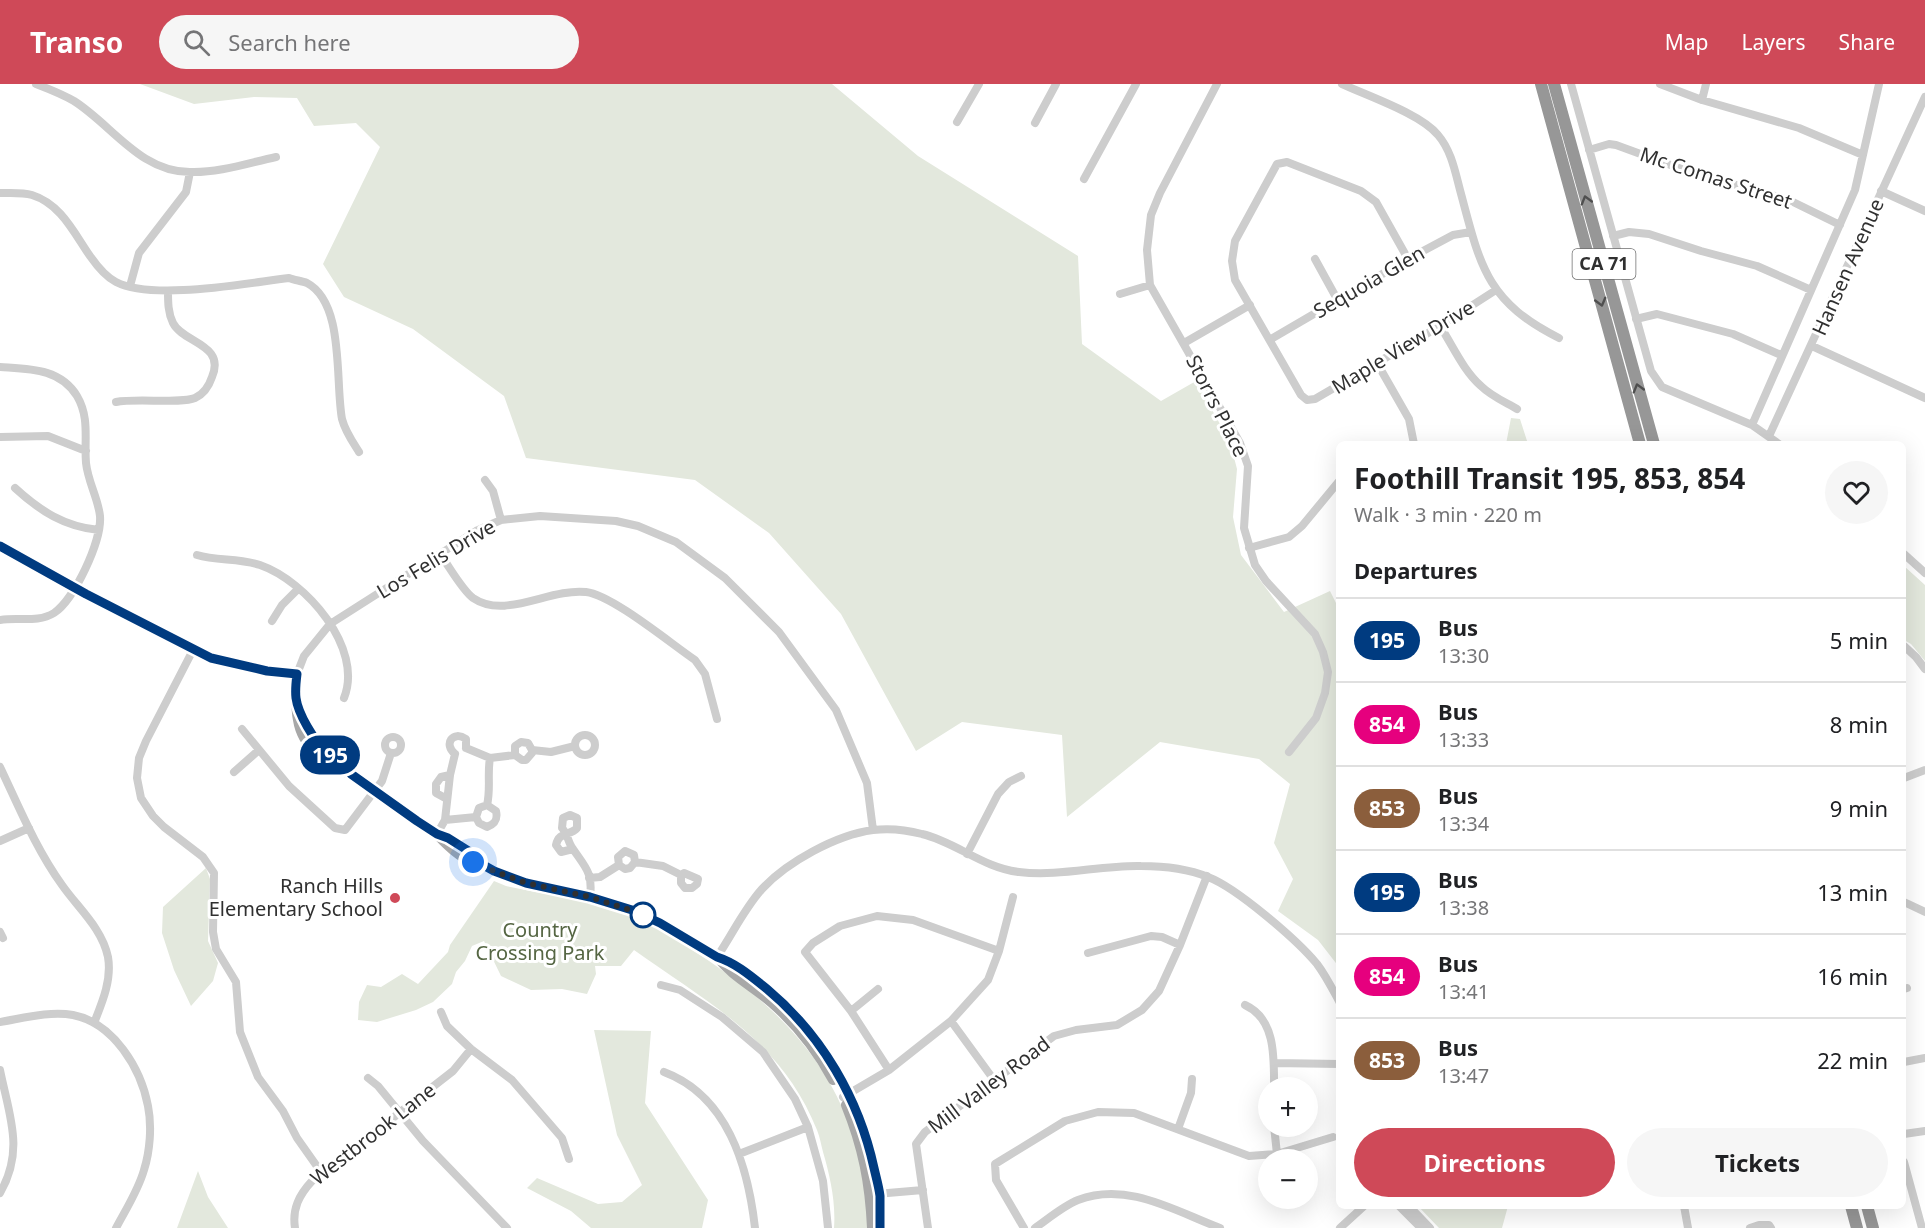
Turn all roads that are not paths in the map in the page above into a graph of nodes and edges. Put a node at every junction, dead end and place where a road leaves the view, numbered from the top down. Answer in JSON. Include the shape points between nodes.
{"nodes":[{"id":1,"x":36,"y":84,"type":"edge"},
{"id":2,"x":979,"y":84,"type":"edge"},
{"id":3,"x":1056,"y":84,"type":"edge"},
{"id":4,"x":1136,"y":84,"type":"edge"},
{"id":5,"x":1217,"y":84,"type":"edge"},
{"id":6,"x":1342,"y":84,"type":"edge"},
{"id":7,"x":1541,"y":84,"type":"edge"},
{"id":8,"x":1554,"y":84,"type":"edge"},
{"id":9,"x":1571,"y":84,"type":"edge"},
{"id":10,"x":1660,"y":84,"type":"edge"},
{"id":11,"x":1706,"y":84,"type":"edge"},
{"id":12,"x":1879,"y":84,"type":"edge"},
{"id":13,"x":1925,"y":97,"type":"edge"},
{"id":14,"x":1702,"y":100,"type":"junction"},
{"id":15,"x":1921,"y":114,"type":"edge"},
{"id":16,"x":957,"y":123,"type":"dead end"},
{"id":17,"x":1035,"y":123,"type":"dead end"},
{"id":18,"x":1589,"y":150,"type":"junction"},
{"id":19,"x":1863,"y":155,"type":"junction"},
{"id":20,"x":276,"y":157,"type":"dead end"},
{"id":21,"x":190,"y":172,"type":"junction"},
{"id":22,"x":1084,"y":179,"type":"dead end"},
{"id":23,"x":1881,"y":191,"type":"junction"},
{"id":24,"x":0,"y":193,"type":"edge"},
{"id":25,"x":1925,"y":211,"type":"edge"},
{"id":26,"x":1840,"y":225,"type":"junction"},
{"id":27,"x":1471,"y":232,"type":"junction"},
{"id":28,"x":1613,"y":236,"type":"junction"},
{"id":29,"x":1315,"y":259,"type":"dead end"},
{"id":30,"x":1408,"y":259,"type":"junction"},
{"id":31,"x":1150,"y":285,"type":"junction"},
{"id":32,"x":130,"y":286,"type":"junction"},
{"id":33,"x":1810,"y":290,"type":"junction"},
{"id":34,"x":168,"y":291,"type":"junction"},
{"id":35,"x":1497,"y":291,"type":"junction"},
{"id":36,"x":1120,"y":294,"type":"dead end"},
{"id":37,"x":1337,"y":299,"type":"junction"},
{"id":38,"x":1250,"y":305,"type":"junction"},
{"id":39,"x":1636,"y":319,"type":"junction"},
{"id":40,"x":1440,"y":326,"type":"junction"},
{"id":41,"x":1559,"y":338,"type":"dead end"},
{"id":42,"x":1271,"y":339,"type":"junction"},
{"id":43,"x":1184,"y":343,"type":"junction"},
{"id":44,"x":1812,"y":346,"type":"junction"},
{"id":45,"x":1781,"y":355,"type":"junction"},
{"id":46,"x":1377,"y":363,"type":"junction"},
{"id":47,"x":0,"y":367,"type":"edge"},
{"id":48,"x":1925,"y":398,"type":"edge"},
{"id":49,"x":116,"y":402,"type":"dead end"},
{"id":50,"x":1517,"y":409,"type":"dead end"},
{"id":51,"x":1752,"y":425,"type":"junction"},
{"id":52,"x":1769,"y":436,"type":"junction"},
{"id":53,"x":0,"y":437,"type":"edge"},
{"id":54,"x":1413,"y":441,"type":"edge"},
{"id":55,"x":1639,"y":441,"type":"edge"},
{"id":56,"x":1653,"y":441,"type":"edge"},
{"id":57,"x":1775,"y":441,"type":"edge"},
{"id":58,"x":86,"y":452,"type":"junction"},
{"id":59,"x":359,"y":452,"type":"dead end"},
{"id":60,"x":485,"y":480,"type":"dead end"},
{"id":61,"x":1336,"y":485,"type":"edge"},
{"id":62,"x":15,"y":488,"type":"dead end"},
{"id":63,"x":501,"y":520,"type":"junction"},
{"id":64,"x":99,"y":530,"type":"junction"},
{"id":65,"x":0,"y":546,"type":"edge"},
{"id":66,"x":1249,"y":548,"type":"junction"},
{"id":67,"x":440,"y":554,"type":"junction"},
{"id":68,"x":197,"y":555,"type":"dead end"},
{"id":69,"x":1906,"y":556,"type":"edge"},
{"id":70,"x":1925,"y":573,"type":"edge"},
{"id":71,"x":74,"y":587,"type":"junction"},
{"id":72,"x":298,"y":589,"type":"junction"},
{"id":73,"x":0,"y":620,"type":"edge"},
{"id":74,"x":272,"y":621,"type":"dead end"},
{"id":75,"x":330,"y":624,"type":"junction"},
{"id":76,"x":1906,"y":648,"type":"edge"},
{"id":77,"x":193,"y":650,"type":"junction"},
{"id":78,"x":1925,"y":669,"type":"edge"},
{"id":79,"x":297,"y":674,"type":"junction"},
{"id":80,"x":344,"y":698,"type":"dead end"},
{"id":81,"x":717,"y":719,"type":"dead end"},
{"id":82,"x":242,"y":729,"type":"dead end"},
{"id":83,"x":575,"y":746,"type":"dead end"},
{"id":84,"x":466,"y":748,"type":"junction"},
{"id":85,"x":259,"y":750,"type":"junction"},
{"id":86,"x":532,"y":750,"type":"junction"},
{"id":87,"x":1289,"y":752,"type":"dead end"},
{"id":88,"x":391,"y":753,"type":"dead end"},
{"id":89,"x":455,"y":754,"type":"junction"},
{"id":90,"x":515,"y":755,"type":"junction"},
{"id":91,"x":490,"y":758,"type":"junction"},
{"id":92,"x":0,"y":767,"type":"edge"},
{"id":93,"x":1925,"y":770,"type":"edge"},
{"id":94,"x":234,"y":772,"type":"dead end"},
{"id":95,"x":1022,"y":776,"type":"dead end"},
{"id":96,"x":1906,"y":777,"type":"edge"},
{"id":97,"x":375,"y":792,"type":"junction"},
{"id":98,"x":487,"y":805,"type":"junction"},
{"id":99,"x":476,"y":817,"type":"junction"},
{"id":100,"x":445,"y":820,"type":"junction"},
{"id":101,"x":29,"y":828,"type":"junction"},
{"id":102,"x":873,"y":830,"type":"junction"},
{"id":103,"x":437,"y":834,"type":"junction"},
{"id":104,"x":0,"y":841,"type":"edge"},
{"id":105,"x":573,"y":849,"type":"junction"},
{"id":106,"x":967,"y":854,"type":"junction"},
{"id":107,"x":635,"y":862,"type":"junction"},
{"id":108,"x":619,"y":865,"type":"junction"},
{"id":109,"x":681,"y":875,"type":"dead end"},
{"id":110,"x":1207,"y":876,"type":"junction"},
{"id":111,"x":590,"y":878,"type":"junction"},
{"id":112,"x":587,"y":896,"type":"junction"},
{"id":113,"x":1013,"y":897,"type":"dead end"},
{"id":114,"x":1906,"y":903,"type":"edge"},
{"id":115,"x":1925,"y":912,"type":"edge"},
{"id":116,"x":1180,"y":945,"type":"junction"},
{"id":117,"x":999,"y":951,"type":"junction"},
{"id":118,"x":1088,"y":953,"type":"dead end"},
{"id":119,"x":717,"y":957,"type":"junction"},
{"id":120,"x":661,"y":985,"type":"dead end"},
{"id":121,"x":878,"y":989,"type":"dead end"},
{"id":122,"x":1336,"y":996,"type":"edge"},
{"id":123,"x":1245,"y":1005,"type":"dead end"},
{"id":124,"x":851,"y":1011,"type":"junction"},
{"id":125,"x":441,"y":1012,"type":"dead end"},
{"id":126,"x":951,"y":1021,"type":"junction"},
{"id":127,"x":0,"y":1022,"type":"edge"},
{"id":128,"x":94,"y":1023,"type":"junction"},
{"id":129,"x":471,"y":1049,"type":"junction"},
{"id":130,"x":1925,"y":1058,"type":"edge"},
{"id":131,"x":1906,"y":1062,"type":"edge"},
{"id":132,"x":1274,"y":1064,"type":"junction"},
{"id":133,"x":1336,"y":1064,"type":"edge"},
{"id":134,"x":0,"y":1070,"type":"edge"},
{"id":135,"x":890,"y":1070,"type":"junction"},
{"id":136,"x":664,"y":1072,"type":"dead end"},
{"id":137,"x":1274,"y":1077,"type":"edge"},
{"id":138,"x":368,"y":1078,"type":"dead end"},
{"id":139,"x":1192,"y":1079,"type":"dead end"},
{"id":140,"x":994,"y":1080,"type":"junction"},
{"id":141,"x":846,"y":1096,"type":"junction"},
{"id":142,"x":400,"y":1112,"type":"junction"},
{"id":143,"x":808,"y":1127,"type":"junction"},
{"id":144,"x":1178,"y":1129,"type":"junction"},
{"id":145,"x":1925,"y":1131,"type":"edge"},
{"id":146,"x":1906,"y":1134,"type":"edge"},
{"id":147,"x":1333,"y":1137,"type":"dead end"},
{"id":148,"x":1293,"y":1149,"type":"edge"},
{"id":149,"x":739,"y":1154,"type":"junction"},
{"id":150,"x":1258,"y":1155,"type":"edge"},
{"id":151,"x":568,"y":1159,"type":"dead end"},
{"id":152,"x":1906,"y":1169,"type":"edge"},
{"id":153,"x":321,"y":1172,"type":"junction"},
{"id":154,"x":923,"y":1190,"type":"junction"},
{"id":155,"x":0,"y":1193,"type":"edge"},
{"id":156,"x":875,"y":1194,"type":"junction"},
{"id":157,"x":1361,"y":1209,"type":"edge"},
{"id":158,"x":1402,"y":1209,"type":"edge"},
{"id":159,"x":1412,"y":1209,"type":"edge"},
{"id":160,"x":1685,"y":1209,"type":"edge"},
{"id":161,"x":1852,"y":1209,"type":"edge"},
{"id":162,"x":1868,"y":1209,"type":"edge"},
{"id":163,"x":116,"y":1228,"type":"edge"},
{"id":164,"x":295,"y":1228,"type":"edge"},
{"id":165,"x":507,"y":1228,"type":"edge"},
{"id":166,"x":754,"y":1228,"type":"edge"},
{"id":167,"x":828,"y":1228,"type":"edge"},
{"id":168,"x":872,"y":1228,"type":"edge"},
{"id":169,"x":880,"y":1228,"type":"edge"},
{"id":170,"x":928,"y":1228,"type":"edge"},
{"id":171,"x":1024,"y":1228,"type":"edge"},
{"id":172,"x":1035,"y":1228,"type":"edge"},
{"id":173,"x":1220,"y":1228,"type":"edge"},
{"id":174,"x":1340,"y":1228,"type":"edge"},
{"id":175,"x":1420,"y":1228,"type":"edge"},
{"id":176,"x":1430,"y":1228,"type":"edge"},
{"id":177,"x":1688,"y":1228,"type":"edge"},
{"id":178,"x":1750,"y":1228,"type":"edge"},
{"id":179,"x":1771,"y":1228,"type":"edge"},
{"id":180,"x":1857,"y":1228,"type":"edge"},
{"id":181,"x":1873,"y":1228,"type":"edge"},
{"id":182,"x":1922,"y":1228,"type":"edge"}],
"edges":[{"from":1,"to":21,"type":"street","via":[[75,102],[148,160],[174,171]]},
{"from":2,"to":16,"type":"street"},
{"from":3,"to":17,"type":"street"},
{"from":4,"to":22,"type":"street"},
{"from":5,"to":31,"type":"street","name":"Storrs Place","via":[[1151,215],[1147,250]]},
{"from":6,"to":27,"type":"street","via":[[1421,120],[1438,134],[1450,153]]},
{"from":7,"to":55,"type":"highway","number":"CA 71","one_way":true},
{"from":56,"to":8,"type":"highway","number":"CA 71","one_way":true},
{"from":9,"to":18,"type":"street"},
{"from":10,"to":14,"type":"street"},
{"from":11,"to":14,"type":"street"},
{"from":12,"to":19,"type":"street"},
{"from":13,"to":15,"type":"street","name":"Hansen Avenue"},
{"from":14,"to":19,"type":"street","via":[[1799,128]]},
{"from":15,"to":23,"type":"street","name":"Hansen Avenue"},
{"from":18,"to":26,"type":"street","name":"Mc Comas Street","via":[[1616,145],[1687,171],[1789,200]]},
{"from":18,"to":28,"type":"street"},
{"from":19,"to":26,"type":"street","via":[[1855,190]]},
{"from":20,"to":21,"type":"street"},
{"from":21,"to":32,"type":"street","via":[[186,192],[139,253]]},
{"from":23,"to":25,"type":"street"},
{"from":23,"to":44,"type":"street","name":"Hansen Avenue"},
{"from":24,"to":32,"type":"street","via":[[30,194],[49,202],[106,274],[117,283]]},
{"from":26,"to":33,"type":"street"},
{"from":27,"to":30,"type":"street","name":"Sequoia Glen","via":[[1453,235]]},
{"from":27,"to":35,"type":"street","via":[[1484,272]]},
{"from":28,"to":33,"type":"street","via":[[1629,232],[1649,234],[1758,266]]},
{"from":28,"to":39,"type":"street"},
{"from":29,"to":37,"type":"street"},
{"from":30,"to":37,"type":"street","name":"Sequoia Glen"},
{"from":30,"to":38,"type":"street","via":[[1376,202],[1361,191],[1287,162],[1277,164],[1235,241],[1235,280]]},
{"from":31,"to":36,"type":"street"},
{"from":31,"to":43,"type":"street","name":"Storrs Place"},
{"from":32,"to":34,"type":"street"},
{"from":33,"to":45,"type":"street"},
{"from":34,"to":49,"type":"street","via":[[173,324],[181,334],[208,349],[213,360],[214,374],[208,388],[194,399]]},
{"from":34,"to":59,"type":"street","via":[[289,279],[307,283],[320,294],[334,325],[342,419]]},
{"from":35,"to":40,"type":"street","name":"Maple View Drive"},
{"from":35,"to":41,"type":"street","via":[[1524,319]]},
{"from":37,"to":42,"type":"street","name":"Sequoia Glen"},
{"from":38,"to":42,"type":"street"},
{"from":38,"to":43,"type":"street"},
{"from":39,"to":45,"type":"street","via":[[1668,317],[1734,334]]},
{"from":39,"to":51,"type":"street","via":[[1651,372],[1662,387]]},
{"from":40,"to":46,"type":"street","name":"Maple View Drive"},
{"from":40,"to":50,"type":"street","via":[[1480,386]]},
{"from":42,"to":46,"type":"street","name":"Maple View Drive","via":[[1300,395],[1307,400]]},
{"from":43,"to":66,"type":"street","name":"Storrs Place","via":[[1240,443],[1248,466],[1245,528]]},
{"from":44,"to":48,"type":"street"},
{"from":44,"to":52,"type":"street","name":"Hansen Avenue"},
{"from":45,"to":51,"type":"street"},
{"from":46,"to":54,"type":"street","via":[[1409,419]]},
{"from":47,"to":58,"type":"street","via":[[40,369],[62,380],[77,396],[85,415]]},
{"from":51,"to":52,"type":"street"},
{"from":52,"to":57,"type":"street"},
{"from":53,"to":58,"type":"street","via":[[48,436]]},
{"from":58,"to":64,"type":"street","via":[[88,476],[100,515]]},
{"from":60,"to":63,"type":"street","via":[[493,491]]},
{"from":61,"to":66,"type":"street","via":[[1289,537]]},
{"from":62,"to":64,"type":"street","via":[[49,516]]},
{"from":63,"to":67,"type":"street","name":"Los Felis Drive"},
{"from":63,"to":102,"type":"street","name":"Los Felis Drive","via":[[540,516],[638,525],[676,542],[725,578],[779,632],[836,710],[867,783]]},
{"from":64,"to":71,"type":"street"},
{"from":65,"to":71,"type":"main road"},
{"from":66,"to":87,"type":"street","name":"Storrs Place","via":[[1266,581],[1315,634],[1328,672],[1316,718]]},
{"from":67,"to":75,"type":"street","name":"Los Felis Drive"},
{"from":67,"to":81,"type":"street","via":[[471,597],[488,605],[506,606],[562,592],[586,592],[605,598],[695,660],[705,674]]},
{"from":68,"to":72,"type":"street","via":[[262,566]]},
{"from":69,"to":70,"type":"street"},
{"from":71,"to":73,"type":"street","via":[[69,598],[53,613],[32,619]]},
{"from":71,"to":77,"type":"main road"},
{"from":72,"to":74,"type":"street"},
{"from":72,"to":75,"type":"street","via":[[314,601]]},
{"from":75,"to":79,"type":"street","name":"Los Felis Drive","via":[[304,656]]},
{"from":75,"to":80,"type":"street","via":[[348,669]]},
{"from":76,"to":78,"type":"street"},
{"from":77,"to":79,"type":"main road","via":[[235,665]]},
{"from":77,"to":153,"type":"street","via":[[139,758],[141,798],[153,816],[203,857],[214,873],[213,932],[216,949],[236,982],[240,1032],[258,1077]]},
{"from":79,"to":97,"type":"main road","via":[[298,710],[315,741]]},
{"from":82,"to":85,"type":"street"},
{"from":83,"to":86,"type":"street","via":[[551,752]]},
{"from":84,"to":89,"type":"street"},
{"from":84,"to":89,"type":"street","via":[[466,739],[451,738],[450,749]]},
{"from":84,"to":91,"type":"street"},
{"from":85,"to":94,"type":"street"},
{"from":85,"to":97,"type":"street","via":[[289,786],[335,828],[345,830]]},
{"from":86,"to":90,"type":"street","via":[[526,760]]},
{"from":86,"to":90,"type":"street","via":[[528,743],[521,742],[515,746]]},
{"from":88,"to":97,"type":"street"},
{"from":89,"to":100,"type":"street","via":[[450,775],[441,777],[436,784],[436,793],[447,799]]},
{"from":90,"to":91,"type":"street"},
{"from":91,"to":98,"type":"street"},
{"from":92,"to":101,"type":"street"},
{"from":93,"to":96,"type":"street"},
{"from":95,"to":106,"type":"street","via":[[998,794]]},
{"from":97,"to":103,"type":"main road"},
{"from":98,"to":99,"type":"street","via":[[479,808]]},
{"from":98,"to":99,"type":"street","via":[[496,811],[494,823],[483,826]]},
{"from":99,"to":100,"type":"street"},
{"from":100,"to":103,"type":"street"},
{"from":101,"to":104,"type":"street"},
{"from":101,"to":128,"type":"street","via":[[62,885],[102,938],[108,958],[108,980]]},
{"from":102,"to":106,"type":"street","via":[[923,834]]},
{"from":102,"to":119,"type":"street","via":[[832,842],[778,875],[749,906]]},
{"from":103,"to":112,"type":"main road","via":[[475,855],[478,862],[494,871],[526,883]]},
{"from":105,"to":105,"type":"street","via":[[565,853],[556,848],[558,839],[566,832]]},
{"from":105,"to":111,"type":"street"},
{"from":106,"to":110,"type":"street","via":[[1018,872],[1059,873],[1138,866],[1171,867]]},
{"from":107,"to":108,"type":"street","via":[[628,868]]},
{"from":107,"to":108,"type":"street","via":[[634,855],[625,851],[618,857]]},
{"from":107,"to":109,"type":"street","via":[[663,866]]},
{"from":108,"to":111,"type":"street","via":[[600,877]]},
{"from":110,"to":116,"type":"street","name":"Mill Valley Road"},
{"from":110,"to":122,"type":"street","via":[[1235,892],[1298,944],[1316,963]]},
{"from":111,"to":112,"type":"street"},
{"from":112,"to":119,"type":"main road","via":[[645,915]]},
{"from":113,"to":117,"type":"street"},
{"from":114,"to":115,"type":"street"},
{"from":116,"to":118,"type":"street","via":[[1151,936]]},
{"from":116,"to":140,"type":"street","name":"Mill Valley Road","via":[[1159,991],[1142,1010],[1117,1025],[1054,1036]]},
{"from":117,"to":124,"type":"street","via":[[913,920],[877,916],[840,926],[805,952]]},
{"from":117,"to":126,"type":"street","via":[[988,980]]},
{"from":119,"to":141,"type":"main road","via":[[799,1031]]},
{"from":120,"to":143,"type":"street","via":[[680,990],[722,1017],[763,1052],[795,1098]]},
{"from":121,"to":124,"type":"street"},
{"from":123,"to":132,"type":"street","via":[[1260,1014],[1271,1038]]},
{"from":124,"to":135,"type":"street"},
{"from":125,"to":129,"type":"street","via":[[447,1026]]},
{"from":126,"to":135,"type":"street"},
{"from":126,"to":140,"type":"street"},
{"from":127,"to":128,"type":"street","via":[[49,1013],[74,1015]]},
{"from":128,"to":163,"type":"street","via":[[113,1037],[128,1057],[140,1078],[148,1107],[150,1138],[144,1170]]},
{"from":129,"to":142,"type":"street","name":"Westbrook Lane","via":[[453,1071]]},
{"from":129,"to":151,"type":"street","via":[[512,1080],[562,1138]]},
{"from":130,"to":131,"type":"street"},
{"from":132,"to":133,"type":"street"},
{"from":132,"to":137,"type":"street"},
{"from":134,"to":155,"type":"street","via":[[15,1142],[9,1176]]},
{"from":135,"to":141,"type":"street"},
{"from":136,"to":149,"type":"street","via":[[681,1078],[698,1092],[727,1126]]},
{"from":138,"to":142,"type":"street"},
{"from":139,"to":144,"type":"street"},
{"from":140,"to":154,"type":"street","name":"Mill Valley Road","via":[[925,1132],[916,1144]]},
{"from":141,"to":156,"type":"main road"},
{"from":142,"to":153,"type":"street","name":"Westbrook Lane"},
{"from":142,"to":165,"type":"street"},
{"from":143,"to":149,"type":"street"},
{"from":143,"to":167,"type":"street","via":[[824,1181]]},
{"from":144,"to":150,"type":"street","via":[[1249,1156]]},
{"from":144,"to":171,"type":"street","via":[[1134,1113],[1098,1112],[1065,1121],[995,1164],[996,1180]]},
{"from":145,"to":146,"type":"street"},
{"from":147,"to":148,"type":"street"},
{"from":149,"to":166,"type":"street","via":[[751,1193]]},
{"from":152,"to":182,"type":"street"},
{"from":153,"to":164,"type":"street","name":"Westbrook Lane","via":[[298,1199]]},
{"from":154,"to":156,"type":"street"},
{"from":154,"to":170,"type":"street","name":"Mill Valley Road"},
{"from":156,"to":168,"type":"main road"},
{"from":156,"to":169,"type":"main road"},
{"from":157,"to":174,"type":"street"},
{"from":158,"to":175,"type":"street"},
{"from":159,"to":176,"type":"street"},
{"from":160,"to":177,"type":"street"},
{"from":161,"to":180,"type":"highway"},
{"from":162,"to":181,"type":"highway"},
{"from":172,"to":173,"type":"street","via":[[1076,1201],[1103,1193],[1135,1195]]},
{"from":178,"to":179,"type":"street"}]}
